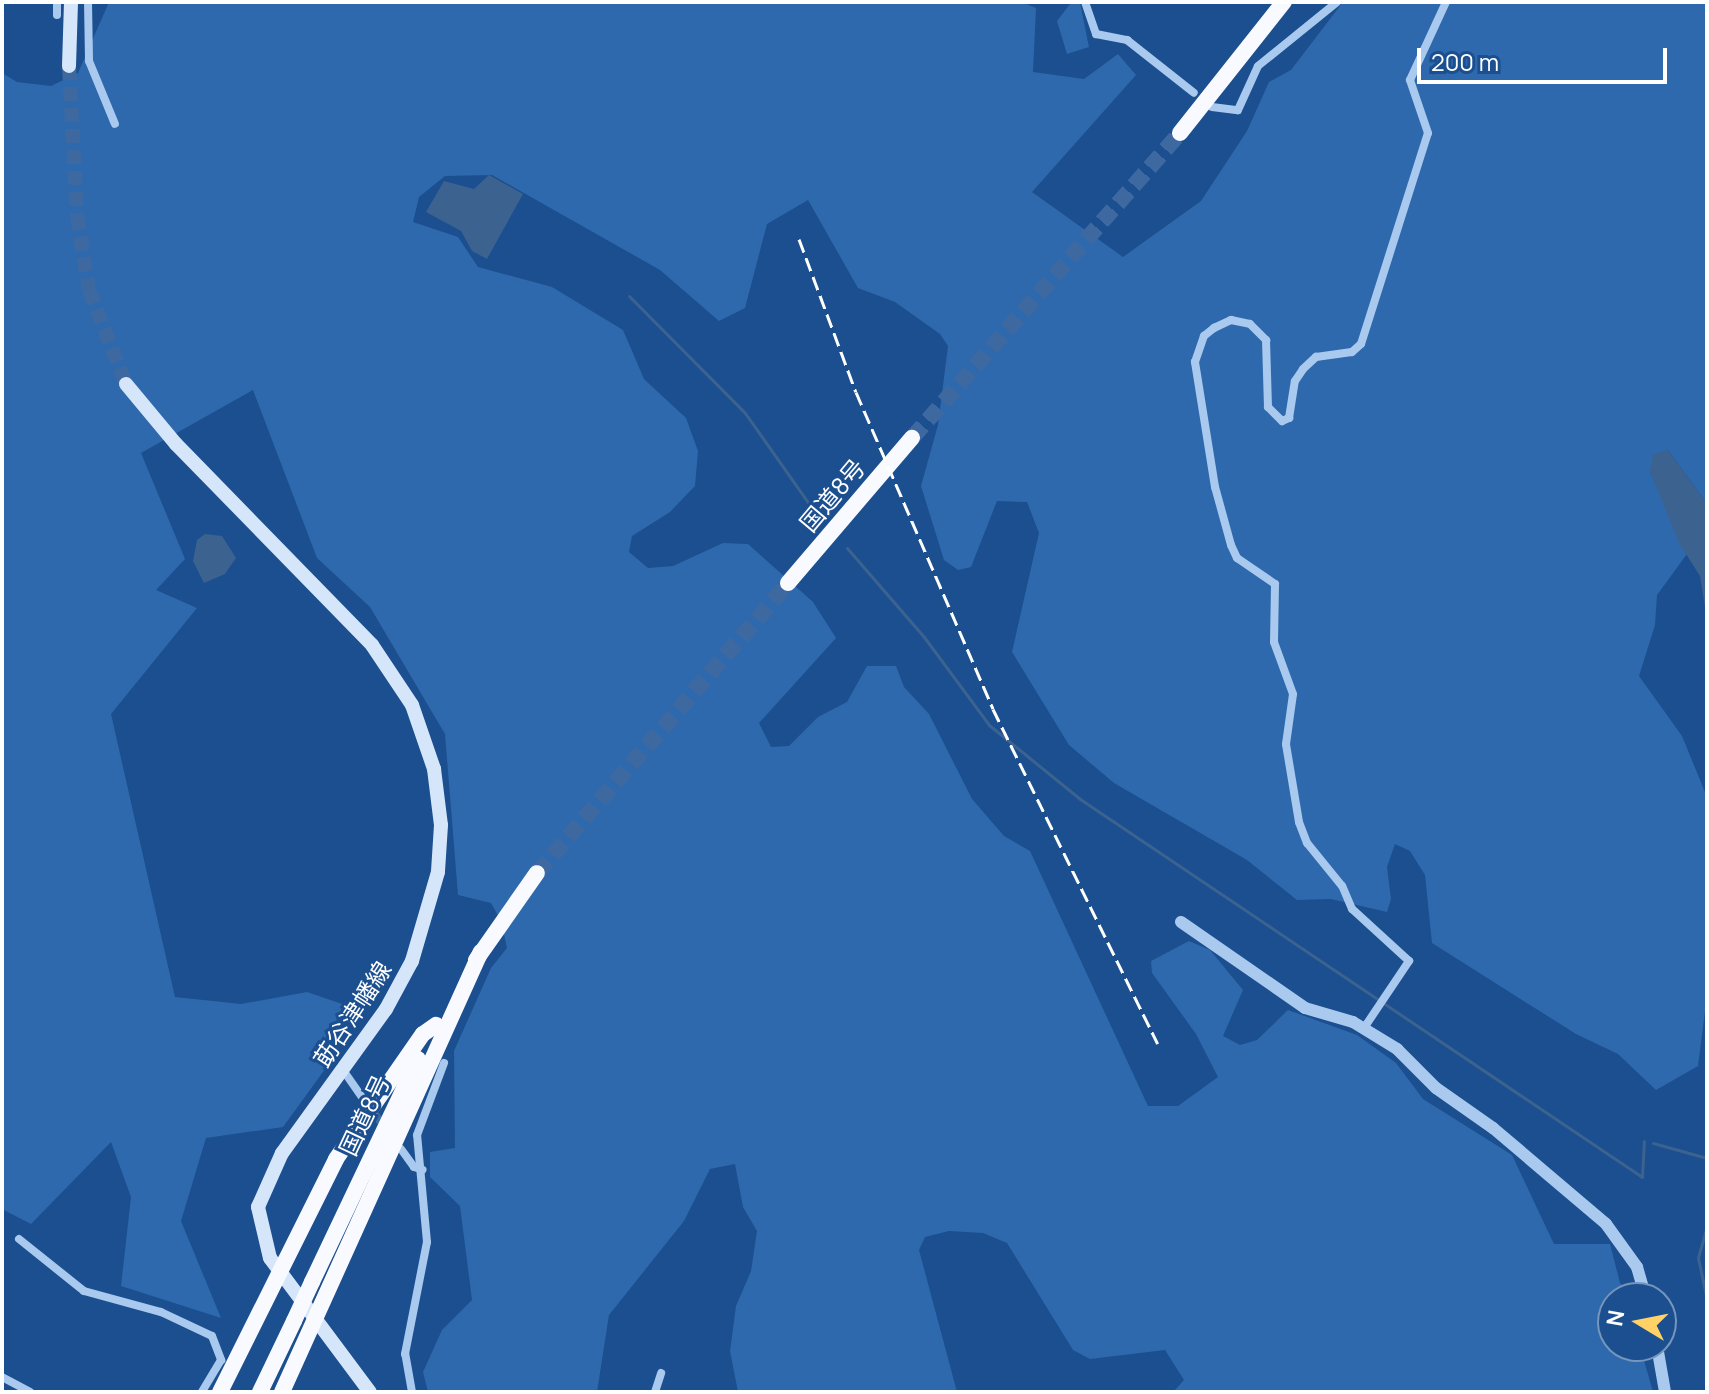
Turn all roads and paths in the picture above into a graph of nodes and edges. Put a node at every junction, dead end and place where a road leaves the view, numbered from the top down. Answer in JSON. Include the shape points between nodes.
{"nodes":[{"id":1,"x":57,"y":2,"type":"edge"},
{"id":2,"x":71,"y":2,"type":"edge"},
{"id":3,"x":88,"y":2,"type":"edge"},
{"id":4,"x":1085,"y":2,"type":"edge"},
{"id":5,"x":1284,"y":2,"type":"edge"},
{"id":6,"x":1337,"y":2,"type":"edge"},
{"id":7,"x":1446,"y":2,"type":"edge"},
{"id":8,"x":57,"y":15,"type":"dead end"},
{"id":9,"x":69,"y":66,"type":"tunnel mouth"},
{"id":10,"x":1194,"y":93,"type":"dead end"},
{"id":11,"x":1212,"y":107,"type":"dead end"},
{"id":12,"x":115,"y":124,"type":"dead end"},
{"id":13,"x":1180,"y":133,"type":"tunnel mouth"},
{"id":14,"x":126,"y":384,"type":"tunnel mouth"},
{"id":15,"x":912,"y":438,"type":"tunnel mouth"},
{"id":16,"x":788,"y":583,"type":"tunnel mouth"},
{"id":17,"x":537,"y":873,"type":"tunnel mouth"},
{"id":18,"x":1181,"y":922,"type":"dead end"},
{"id":19,"x":481,"y":952,"type":"junction"},
{"id":20,"x":436,"y":1025,"type":"junction"},
{"id":21,"x":1364,"y":1028,"type":"junction"},
{"id":22,"x":444,"y":1063,"type":"dead end"},
{"id":23,"x":343,"y":1070,"type":"junction"},
{"id":24,"x":361,"y":1096,"type":"tunnel mouth"},
{"id":25,"x":401,"y":1149,"type":"dead end"},
{"id":26,"x":423,"y":1170,"type":"junction"},
{"id":27,"x":19,"y":1239,"type":"dead end"},
{"id":28,"x":281,"y":1274,"type":"junction"},
{"id":29,"x":1641,"y":1282,"type":"edge"},
{"id":30,"x":316,"y":1323,"type":"junction"},
{"id":31,"x":1660,"y":1362,"type":"edge"},
{"id":32,"x":661,"y":1373,"type":"dead end"},
{"id":33,"x":2,"y":1377,"type":"edge"},
{"id":34,"x":285,"y":1386,"type":"edge"},
{"id":35,"x":30,"y":1392,"type":"edge"},
{"id":36,"x":202,"y":1392,"type":"edge"},
{"id":37,"x":220,"y":1392,"type":"edge"},
{"id":38,"x":260,"y":1392,"type":"edge"},
{"id":39,"x":370,"y":1392,"type":"edge"},
{"id":40,"x":412,"y":1392,"type":"edge"},
{"id":41,"x":655,"y":1392,"type":"edge"},
{"id":42,"x":1665,"y":1392,"type":"edge"}],
"edges":[{"from":1,"to":8,"type":"street"},
{"from":2,"to":9,"type":"main road"},
{"from":3,"to":12,"type":"street","via":[[89,61]]},
{"from":4,"to":10,"type":"street","via":[[1096,34],[1127,40]]},
{"from":5,"to":13,"type":"highway"},
{"from":6,"to":11,"type":"street","via":[[1258,66],[1238,110]]},
{"from":7,"to":21,"type":"street","via":[[1410,80],[1428,133],[1361,344],[1352,352],[1316,357],[1303,369],[1295,381],[1289,418],[1282,421],[1268,407],[1266,340],[1250,324],[1231,320],[1214,328],[1204,336],[1195,362],[1212,472],[1231,545],[1237,558],[1275,584],[1274,642],[1293,694],[1286,744],[1299,822],[1307,843],[1342,886],[1352,909],[1409,961]]},
{"from":14,"to":23,"type":"main road","name":"莇谷津幡線","via":[[176,444],[372,645],[412,705],[434,769],[441,825],[429,915],[386,1009]]},
{"from":15,"to":16,"type":"highway","name":"国道8号"},
{"from":17,"to":19,"type":"highway","name":"国道8号"},
{"from":18,"to":21,"type":"street","via":[[1305,1008]]},
{"from":19,"to":20,"type":"highway","name":"国道8号"},
{"from":19,"to":30,"type":"highway","via":[[420,1077]]},
{"from":20,"to":28,"type":"highway","via":[[423,1034],[336,1159]]},
{"from":20,"to":38,"type":"highway","name":"国道8号","bridge":true},
{"from":21,"to":29,"type":"street","via":[[1606,1224],[1637,1267]]},
{"from":22,"to":26,"type":"street","via":[[417,1135]]},
{"from":23,"to":24,"type":"street"},
{"from":23,"to":28,"type":"main road","name":"莇谷津幡線","via":[[282,1153],[260,1196],[257,1221]]},
{"from":25,"to":26,"type":"street","via":[[414,1167]]},
{"from":26,"to":40,"type":"street","via":[[427,1242],[405,1354]]},
{"from":27,"to":36,"type":"street","via":[[84,1291],[161,1312],[212,1336],[221,1360]]},
{"from":28,"to":30,"type":"main road","name":"莇谷津幡線"},
{"from":28,"to":37,"type":"highway"},
{"from":30,"to":34,"type":"highway"},
{"from":30,"to":39,"type":"main road","name":"莇谷津幡線"},
{"from":31,"to":42,"type":"street"},
{"from":32,"to":41,"type":"street"},
{"from":33,"to":35,"type":"street"}]}
